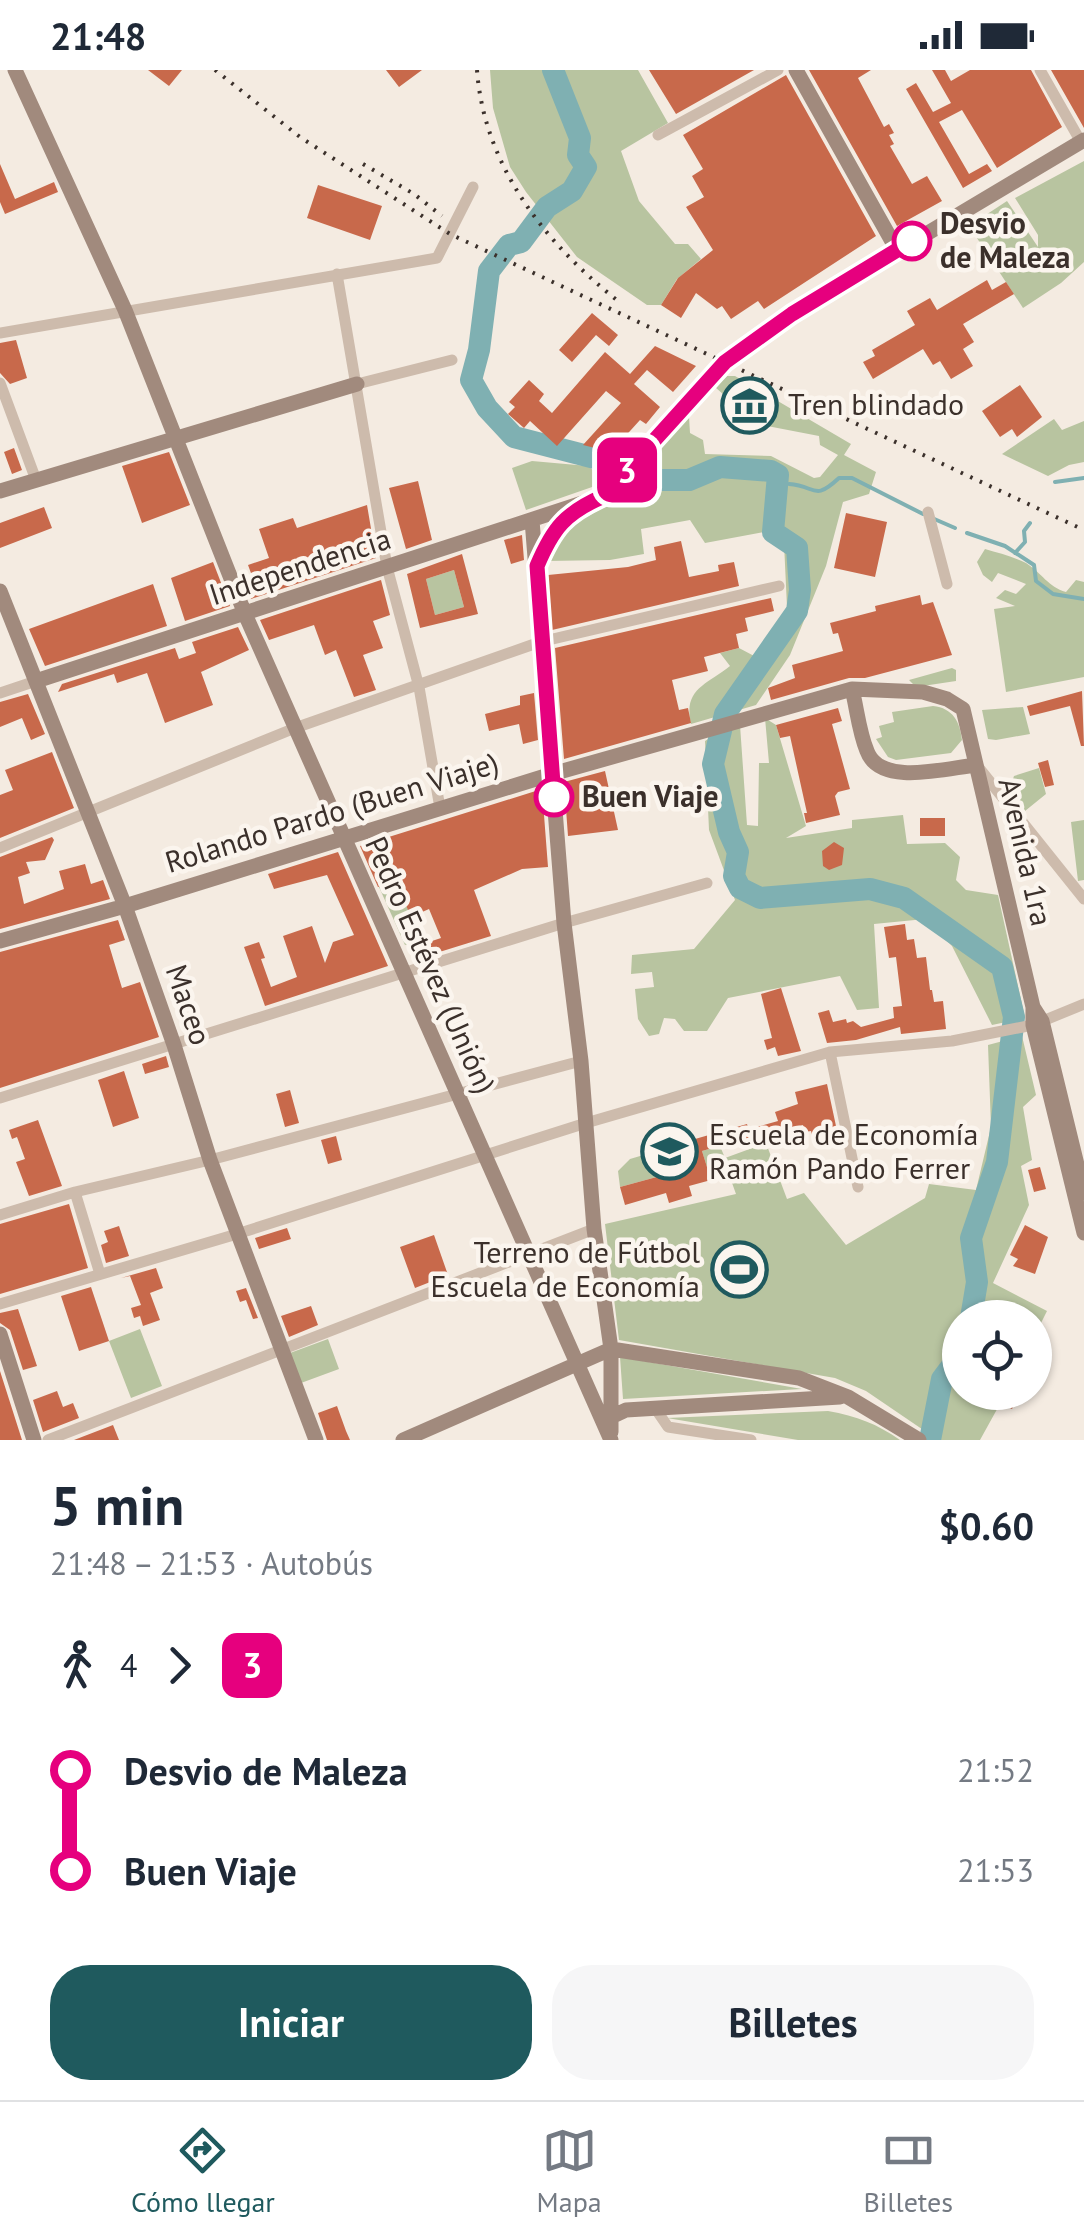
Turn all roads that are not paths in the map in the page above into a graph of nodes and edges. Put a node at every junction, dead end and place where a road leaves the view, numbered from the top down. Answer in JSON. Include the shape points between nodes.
{"nodes":[{"id":1,"x":15,"y":70,"type":"edge"},
{"id":2,"x":778,"y":70,"type":"edge"},
{"id":3,"x":796,"y":70,"type":"edge"},
{"id":4,"x":1040,"y":70,"type":"edge"},
{"id":5,"x":658,"y":135,"type":"dead end"},
{"id":6,"x":1082,"y":141,"type":"edge"},
{"id":7,"x":473,"y":187,"type":"dead end"},
{"id":8,"x":897,"y":250,"type":"junction"},
{"id":9,"x":337,"y":274,"type":"junction"},
{"id":10,"x":125,"y":310,"type":"junction"},
{"id":11,"x":0,"y":334,"type":"edge"},
{"id":12,"x":452,"y":360,"type":"dead end"},
{"id":13,"x":0,"y":382,"type":"edge"},
{"id":14,"x":357,"y":384,"type":"junction"},
{"id":15,"x":177,"y":438,"type":"junction"},
{"id":16,"x":36,"y":480,"type":"junction"},
{"id":17,"x":0,"y":491,"type":"edge"},
{"id":18,"x":582,"y":506,"type":"junction"},
{"id":19,"x":930,"y":517,"type":"dead end"},
{"id":20,"x":532,"y":520,"type":"junction"},
{"id":21,"x":537,"y":566,"type":"junction"},
{"id":22,"x":387,"y":567,"type":"junction"},
{"id":23,"x":947,"y":584,"type":"dead end"},
{"id":24,"x":779,"y":586,"type":"dead end"},
{"id":25,"x":0,"y":591,"type":"edge"},
{"id":26,"x":245,"y":614,"type":"junction"},
{"id":27,"x":540,"y":642,"type":"junction"},
{"id":28,"x":36,"y":681,"type":"junction"},
{"id":29,"x":418,"y":688,"type":"junction"},
{"id":30,"x":852,"y":689,"type":"junction"},
{"id":31,"x":0,"y":693,"type":"edge"},
{"id":32,"x":963,"y":709,"type":"joint"},
{"id":33,"x":295,"y":728,"type":"junction"},
{"id":34,"x":976,"y":765,"type":"junction"},
{"id":35,"x":552,"y":774,"type":"junction"},
{"id":36,"x":440,"y":808,"type":"junction"},
{"id":37,"x":88,"y":812,"type":"junction"},
{"id":38,"x":344,"y":839,"type":"junction"},
{"id":39,"x":0,"y":848,"type":"edge"},
{"id":40,"x":707,"y":882,"type":"dead end"},
{"id":41,"x":1084,"y":899,"type":"edge"},
{"id":42,"x":125,"y":906,"type":"junction"},
{"id":43,"x":564,"y":923,"type":"junction"},
{"id":44,"x":0,"y":941,"type":"edge"},
{"id":45,"x":402,"y":974,"type":"junction"},
{"id":46,"x":1084,"y":1004,"type":"edge"},
{"id":47,"x":1033,"y":1020,"type":"junction"},
{"id":48,"x":174,"y":1045,"type":"junction"},
{"id":49,"x":830,"y":1052,"type":"junction"},
{"id":50,"x":581,"y":1061,"type":"junction"},
{"id":51,"x":457,"y":1092,"type":"junction"},
{"id":52,"x":0,"y":1098,"type":"edge"},
{"id":53,"x":586,"y":1123,"type":"junction"},
{"id":54,"x":486,"y":1154,"type":"junction"},
{"id":55,"x":210,"y":1160,"type":"junction"},
{"id":56,"x":858,"y":1187,"type":"dead end"},
{"id":57,"x":75,"y":1192,"type":"junction"},
{"id":58,"x":1084,"y":1193,"type":"edge"},
{"id":59,"x":0,"y":1215,"type":"edge"},
{"id":60,"x":594,"y":1228,"type":"junction"},
{"id":61,"x":1084,"y":1233,"type":"edge"},
{"id":62,"x":237,"y":1234,"type":"junction"},
{"id":63,"x":531,"y":1253,"type":"junction"},
{"id":64,"x":100,"y":1274,"type":"junction"},
{"id":65,"x":0,"y":1304,"type":"edge"},
{"id":66,"x":0,"y":1334,"type":"edge"},
{"id":67,"x":283,"y":1349,"type":"junction"},
{"id":68,"x":611,"y":1349,"type":"junction"},
{"id":69,"x":578,"y":1364,"type":"junction"},
{"id":70,"x":848,"y":1397,"type":"junction"},
{"id":71,"x":656,"y":1408,"type":"junction"},
{"id":72,"x":611,"y":1417,"type":"junction"},
{"id":73,"x":34,"y":1440,"type":"edge"},
{"id":74,"x":48,"y":1440,"type":"edge"},
{"id":75,"x":316,"y":1440,"type":"edge"},
{"id":76,"x":403,"y":1440,"type":"edge"},
{"id":77,"x":611,"y":1440,"type":"edge"},
{"id":78,"x":751,"y":1440,"type":"edge"},
{"id":79,"x":918,"y":1440,"type":"edge"}],
"edges":[{"from":1,"to":10,"type":"main road","name":"Pedro Estévez (Unión)"},
{"from":2,"to":5,"type":"street"},
{"from":3,"to":8,"type":"main road"},
{"from":4,"to":6,"type":"street"},
{"from":6,"to":8,"type":"main road"},
{"from":7,"to":9,"type":"street","via":[[437,258]]},
{"from":8,"to":18,"type":"main road","via":[[725,362],[604,496]]},
{"from":9,"to":10,"type":"street"},
{"from":9,"to":14,"type":"street"},
{"from":10,"to":11,"type":"street"},
{"from":10,"to":15,"type":"main road","name":"Pedro Estévez (Unión)"},
{"from":12,"to":14,"type":"street"},
{"from":13,"to":16,"type":"street"},
{"from":14,"to":15,"type":"main road"},
{"from":14,"to":22,"type":"street"},
{"from":15,"to":16,"type":"main road"},
{"from":15,"to":26,"type":"main road","name":"Pedro Estévez (Unión)"},
{"from":16,"to":17,"type":"main road"},
{"from":18,"to":20,"type":"main road","name":"Independencia"},
{"from":18,"to":21,"type":"main road","via":[[552,532]]},
{"from":19,"to":23,"type":"street"},
{"from":20,"to":21,"type":"main road"},
{"from":20,"to":22,"type":"main road","name":"Independencia"},
{"from":21,"to":27,"type":"main road"},
{"from":22,"to":26,"type":"main road","name":"Independencia"},
{"from":22,"to":29,"type":"street"},
{"from":24,"to":27,"type":"street"},
{"from":25,"to":28,"type":"main road","name":"Maceo"},
{"from":26,"to":28,"type":"main road","name":"Independencia"},
{"from":26,"to":33,"type":"main road","name":"Pedro Estévez (Unión)"},
{"from":27,"to":29,"type":"street"},
{"from":27,"to":35,"type":"main road"},
{"from":28,"to":31,"type":"street"},
{"from":28,"to":37,"type":"main road","name":"Maceo"},
{"from":29,"to":33,"type":"street"},
{"from":29,"to":36,"type":"street"},
{"from":30,"to":32,"type":"main road","name":"Rolando Pardo (Buen Viaje)","via":[[923,692]]},
{"from":30,"to":34,"type":"main road","via":[[868,755],[881,768],[901,774]]},
{"from":30,"to":35,"type":"main road","name":"Rolando Pardo (Buen Viaje)"},
{"from":32,"to":34,"type":"main road","name":"Avenida 1ra"},
{"from":33,"to":37,"type":"street"},
{"from":33,"to":38,"type":"main road","name":"Pedro Estévez (Unión)"},
{"from":34,"to":41,"type":"street"},
{"from":34,"to":47,"type":"main road","name":"Avenida 1ra"},
{"from":35,"to":36,"type":"main road","name":"Rolando Pardo (Buen Viaje)"},
{"from":35,"to":43,"type":"main road"},
{"from":36,"to":38,"type":"main road","name":"Rolando Pardo (Buen Viaje)"},
{"from":37,"to":39,"type":"street"},
{"from":37,"to":42,"type":"main road","name":"Maceo"},
{"from":38,"to":42,"type":"main road","name":"Rolando Pardo (Buen Viaje)"},
{"from":38,"to":45,"type":"main road","name":"Pedro Estévez (Unión)"},
{"from":40,"to":43,"type":"street"},
{"from":42,"to":44,"type":"main road","name":"Rolando Pardo (Buen Viaje)"},
{"from":42,"to":48,"type":"main road","name":"Maceo"},
{"from":43,"to":45,"type":"street"},
{"from":43,"to":50,"type":"main road"},
{"from":45,"to":48,"type":"street"},
{"from":45,"to":51,"type":"main road","name":"Pedro Estévez (Unión)"},
{"from":46,"to":47,"type":"street"},
{"from":47,"to":49,"type":"street","via":[[952,1041]]},
{"from":47,"to":58,"type":"main road","name":"Avenida 1ra"},
{"from":47,"to":61,"type":"main road","name":"Avenida 1ra"},
{"from":48,"to":52,"type":"street"},
{"from":48,"to":55,"type":"main road","name":"Maceo"},
{"from":49,"to":53,"type":"street"},
{"from":49,"to":56,"type":"street"},
{"from":50,"to":51,"type":"street"},
{"from":50,"to":53,"type":"main road"},
{"from":51,"to":54,"type":"main road","name":"Pedro Estévez (Unión)"},
{"from":51,"to":55,"type":"street"},
{"from":53,"to":54,"type":"street"},
{"from":53,"to":60,"type":"main road"},
{"from":54,"to":62,"type":"street"},
{"from":54,"to":63,"type":"main road","name":"Pedro Estévez (Unión)"},
{"from":55,"to":57,"type":"street"},
{"from":55,"to":62,"type":"main road","name":"Maceo"},
{"from":57,"to":59,"type":"street"},
{"from":57,"to":64,"type":"street"},
{"from":60,"to":63,"type":"street"},
{"from":60,"to":68,"type":"main road"},
{"from":62,"to":64,"type":"street"},
{"from":62,"to":67,"type":"main road","name":"Maceo"},
{"from":63,"to":67,"type":"street"},
{"from":63,"to":69,"type":"main road","name":"Pedro Estévez (Unión)"},
{"from":64,"to":65,"type":"street"},
{"from":66,"to":73,"type":"main road"},
{"from":67,"to":74,"type":"street"},
{"from":67,"to":75,"type":"main road","name":"Maceo"},
{"from":68,"to":69,"type":"main road"},
{"from":68,"to":70,"type":"main road","via":[[798,1378]]},
{"from":68,"to":72,"type":"main road"},
{"from":69,"to":76,"type":"main road"},
{"from":69,"to":77,"type":"main road","name":"Pedro Estévez (Unión)"},
{"from":70,"to":71,"type":"main road"},
{"from":70,"to":79,"type":"main road"},
{"from":71,"to":72,"type":"main road"},
{"from":71,"to":78,"type":"street","via":[[668,1426]]},
{"from":72,"to":77,"type":"main road"}]}
